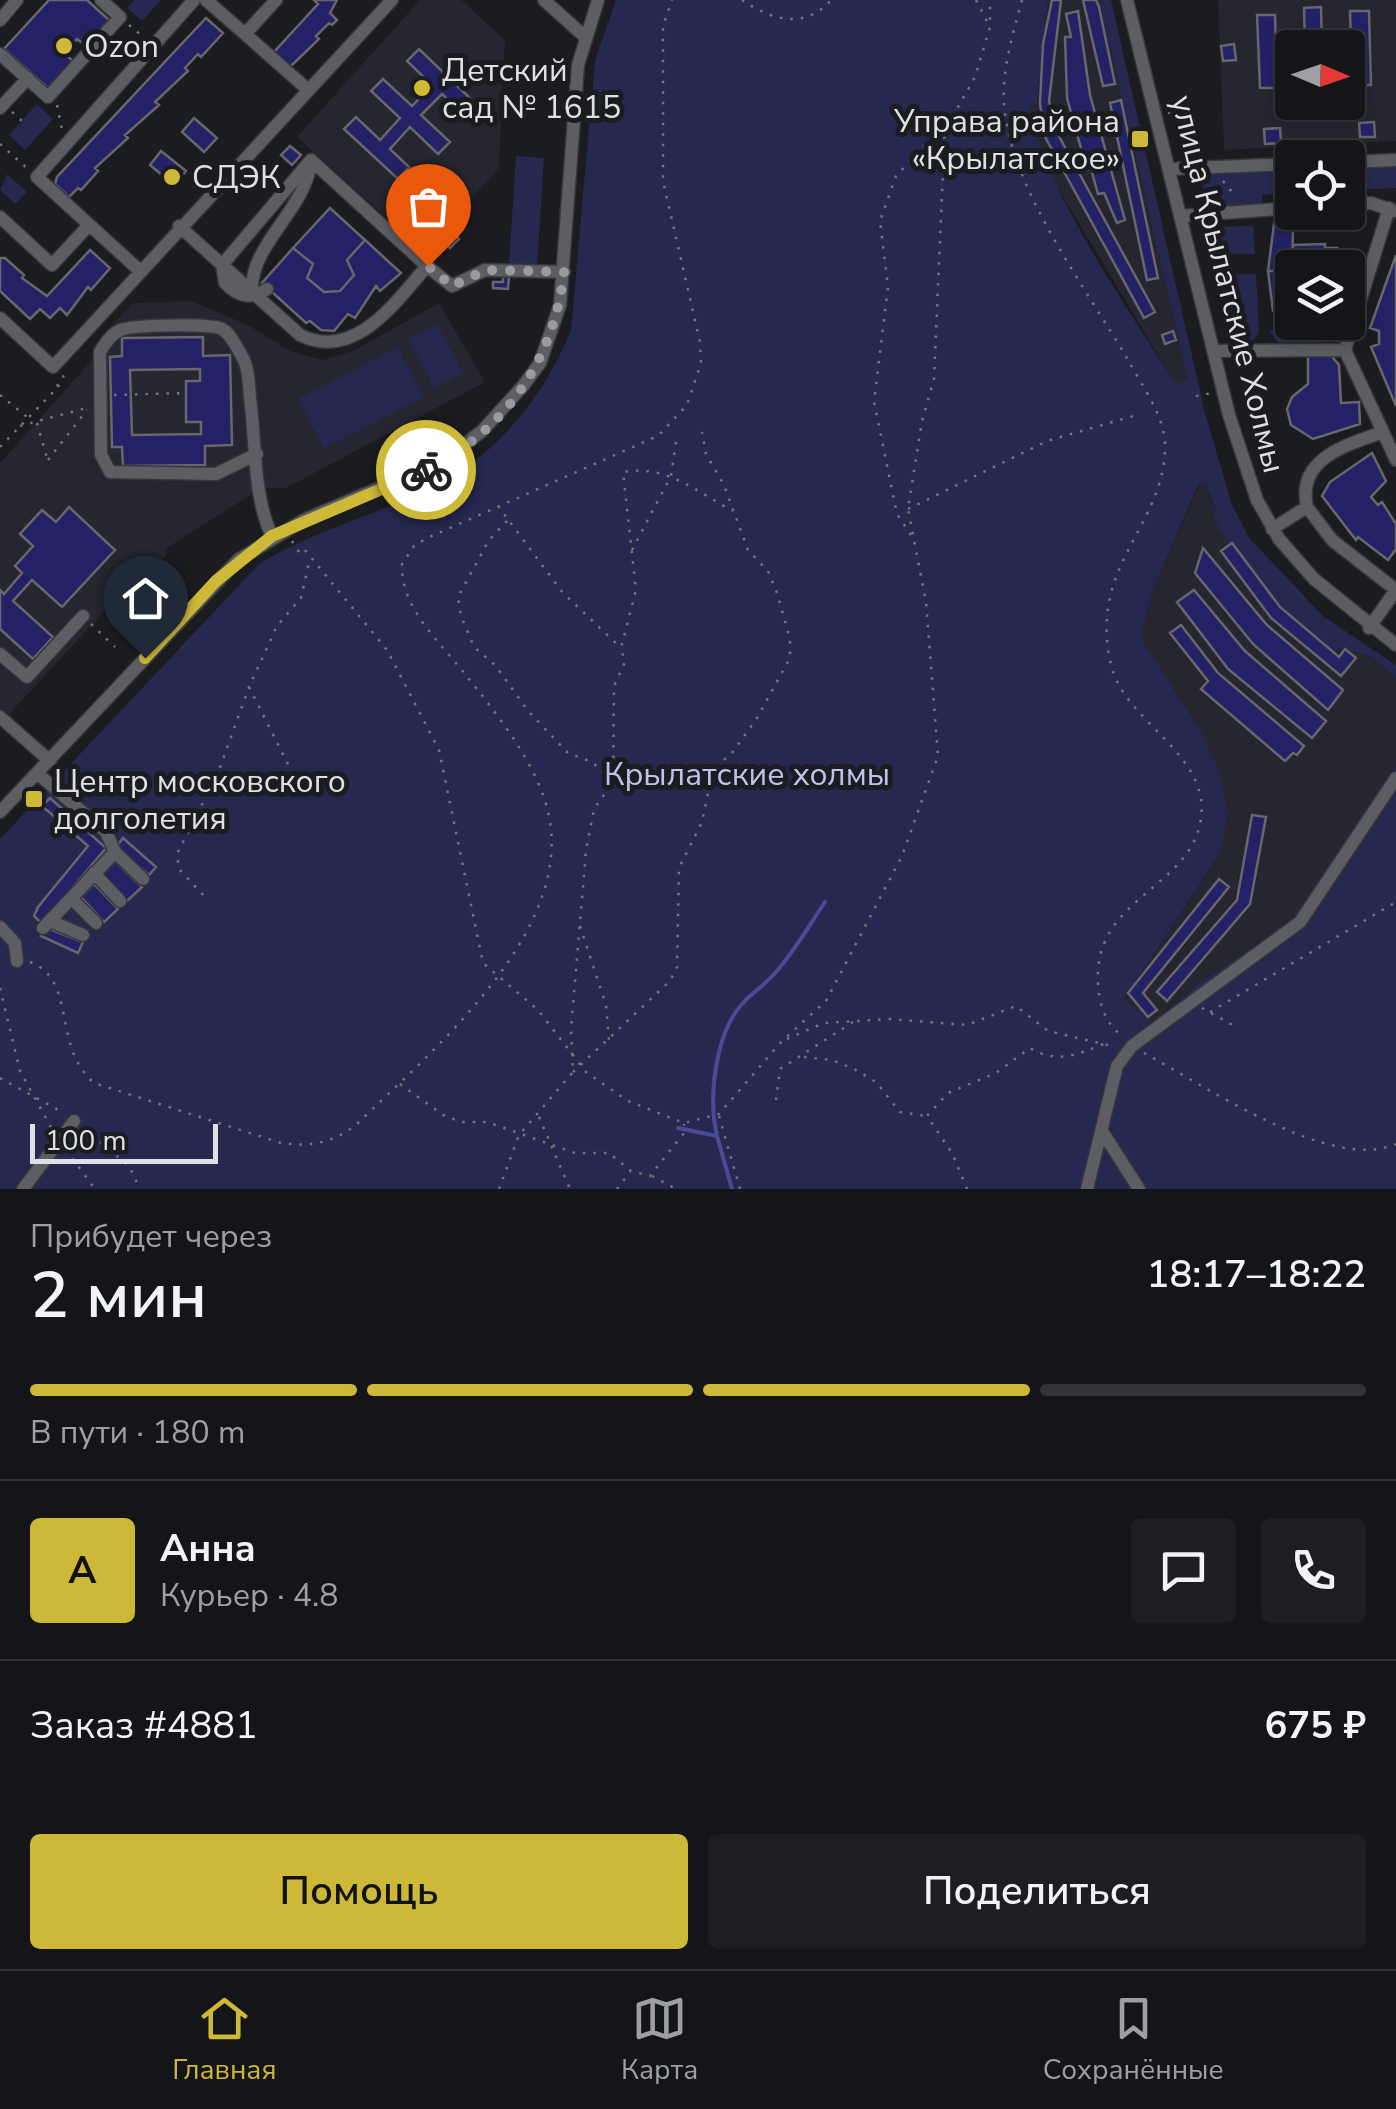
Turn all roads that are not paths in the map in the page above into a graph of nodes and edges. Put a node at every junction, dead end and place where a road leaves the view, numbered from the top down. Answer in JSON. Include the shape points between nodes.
{"nodes":[{"id":1,"x":100,"y":0,"type":"edge"},
{"id":2,"x":194,"y":0,"type":"edge"},
{"id":3,"x":206,"y":0,"type":"edge"},
{"id":4,"x":276,"y":0,"type":"edge"},
{"id":5,"x":392,"y":0,"type":"edge"},
{"id":6,"x":544,"y":0,"type":"edge"},
{"id":7,"x":598,"y":0,"type":"edge"},
{"id":8,"x":1128,"y":0,"type":"edge"},
{"id":9,"x":15,"y":1,"type":"edge"},
{"id":10,"x":0,"y":20,"type":"edge"},
{"id":11,"x":246,"y":34,"type":"junction"},
{"id":12,"x":584,"y":36,"type":"junction"},
{"id":13,"x":0,"y":54,"type":"edge"},
{"id":14,"x":28,"y":78,"type":"junction"},
{"id":15,"x":306,"y":88,"type":"junction"},
{"id":16,"x":0,"y":108,"type":"edge"},
{"id":17,"x":312,"y":160,"type":"junction"},
{"id":18,"x":1396,"y":160,"type":"edge"},
{"id":19,"x":1365,"y":161,"type":"edge"},
{"id":20,"x":1275,"y":165,"type":"edge"},
{"id":21,"x":1168,"y":169,"type":"junction"},
{"id":22,"x":1365,"y":206,"type":"edge"},
{"id":23,"x":1275,"y":209,"type":"edge"},
{"id":24,"x":1392,"y":210,"type":"edge"},
{"id":25,"x":1180,"y":216,"type":"junction"},
{"id":26,"x":0,"y":217,"type":"edge"},
{"id":27,"x":89,"y":225,"type":"junction"},
{"id":28,"x":180,"y":226,"type":"junction"},
{"id":29,"x":428,"y":266,"type":"junction"},
{"id":30,"x":140,"y":270,"type":"junction"},
{"id":31,"x":564,"y":272,"type":"junction"},
{"id":32,"x":267,"y":289,"type":"dead end"},
{"id":33,"x":252,"y":292,"type":"junction"},
{"id":34,"x":0,"y":318,"type":"edge"},
{"id":35,"x":1346,"y":350,"type":"junction"},
{"id":36,"x":1213,"y":351,"type":"junction"},
{"id":37,"x":1383,"y":432,"type":"junction"},
{"id":38,"x":257,"y":454,"type":"junction"},
{"id":39,"x":1396,"y":460,"type":"edge"},
{"id":40,"x":1308,"y":508,"type":"junction"},
{"id":41,"x":1272,"y":529,"type":"junction"},
{"id":42,"x":272,"y":536,"type":"junction"},
{"id":43,"x":1396,"y":590,"type":"edge"},
{"id":44,"x":83,"y":616,"type":"road end"},
{"id":45,"x":1369,"y":628,"type":"junction"},
{"id":46,"x":1396,"y":645,"type":"edge"},
{"id":47,"x":0,"y":654,"type":"edge"},
{"id":48,"x":0,"y":717,"type":"edge"},
{"id":49,"x":50,"y":761,"type":"junction"},
{"id":50,"x":38,"y":774,"type":"junction"},
{"id":51,"x":1396,"y":778,"type":"edge"},
{"id":52,"x":0,"y":812,"type":"edge"},
{"id":53,"x":115,"y":852,"type":"junction"},
{"id":54,"x":94,"y":873,"type":"junction"},
{"id":55,"x":143,"y":879,"type":"dead end"},
{"id":56,"x":72,"y":898,"type":"junction"},
{"id":57,"x":120,"y":901,"type":"dead end"},
{"id":58,"x":96,"y":923,"type":"dead end"},
{"id":59,"x":0,"y":928,"type":"edge"},
{"id":60,"x":83,"y":935,"type":"dead end"},
{"id":61,"x":17,"y":961,"type":"road end"},
{"id":62,"x":74,"y":1121,"type":"dead end"},
{"id":63,"x":1102,"y":1131,"type":"junction"},
{"id":64,"x":23,"y":1189,"type":"edge"},
{"id":65,"x":1088,"y":1189,"type":"edge"},
{"id":66,"x":1139,"y":1189,"type":"edge"}],
"edges":[{"from":1,"to":14,"type":"street","via":[[120,17],[48,97]]},
{"from":2,"to":27,"type":"street","via":[[37,177]]},
{"from":3,"to":11,"type":"street"},
{"from":4,"to":11,"type":"street"},
{"from":5,"to":15,"type":"street"},
{"from":6,"to":12,"type":"street"},
{"from":7,"to":12,"type":"street"},
{"from":8,"to":21,"type":"street","name":"улица Крылатские Холмы"},
{"from":9,"to":10,"type":"street"},
{"from":11,"to":15,"type":"street"},
{"from":12,"to":31,"type":"street"},
{"from":13,"to":14,"type":"street"},
{"from":14,"to":16,"type":"street"},
{"from":15,"to":28,"type":"street"},
{"from":17,"to":29,"type":"street"},
{"from":17,"to":32,"type":"street","via":[[222,265],[225,284],[239,295]]},
{"from":17,"to":33,"type":"street","via":[[307,188],[259,258]]},
{"from":18,"to":19,"type":"street"},
{"from":20,"to":21,"type":"street"},
{"from":21,"to":25,"type":"street","name":"улица Крылатские Холмы"},
{"from":22,"to":24,"type":"street"},
{"from":23,"to":25,"type":"street"},
{"from":24,"to":35,"type":"street"},
{"from":25,"to":36,"type":"street","name":"улица Крылатские Холмы"},
{"from":26,"to":27,"type":"street","via":[[52,265]]},
{"from":27,"to":30,"type":"street"},
{"from":28,"to":30,"type":"street"},
{"from":28,"to":33,"type":"street"},
{"from":29,"to":31,"type":"street","via":[[452,286],[486,270]]},
{"from":29,"to":33,"type":"street","via":[[380,319],[341,342],[320,345],[300,335]]},
{"from":30,"to":34,"type":"street","via":[[53,367]]},
{"from":31,"to":42,"type":"street","via":[[553,334],[540,363],[465,447]]},
{"from":35,"to":36,"type":"street"},
{"from":35,"to":37,"type":"street"},
{"from":36,"to":41,"type":"street","name":"улица Крылатские Холмы","via":[[1248,479]]},
{"from":37,"to":39,"type":"street"},
{"from":37,"to":40,"type":"street","via":[[1318,462],[1306,484]]},
{"from":38,"to":38,"type":"street","via":[[246,364],[217,326],[116,332],[100,352],[102,455],[116,475],[216,474]]},
{"from":38,"to":42,"type":"street","via":[[262,515]]},
{"from":40,"to":41,"type":"street"},
{"from":40,"to":43,"type":"street","via":[[1332,540]]},
{"from":41,"to":45,"type":"street","name":"улица Крылатские Холмы"},
{"from":42,"to":49,"type":"street","via":[[216,581]]},
{"from":43,"to":45,"type":"street"},
{"from":44,"to":47,"type":"street","via":[[26,677]]},
{"from":45,"to":46,"type":"street","name":"улица Крылатские Холмы"},
{"from":48,"to":49,"type":"street"},
{"from":49,"to":50,"type":"street"},
{"from":50,"to":52,"type":"street"},
{"from":50,"to":53,"type":"street","via":[[106,832]]},
{"from":51,"to":63,"type":"street","via":[[1300,922],[1132,1046],[1117,1066]]},
{"from":53,"to":54,"type":"street"},
{"from":53,"to":55,"type":"street"},
{"from":54,"to":56,"type":"street"},
{"from":54,"to":57,"type":"street"},
{"from":56,"to":58,"type":"street"},
{"from":56,"to":60,"type":"street","via":[[46,925]]},
{"from":59,"to":61,"type":"street","via":[[14,944]]},
{"from":62,"to":64,"type":"street"},
{"from":63,"to":65,"type":"street"},
{"from":63,"to":66,"type":"street"}]}
